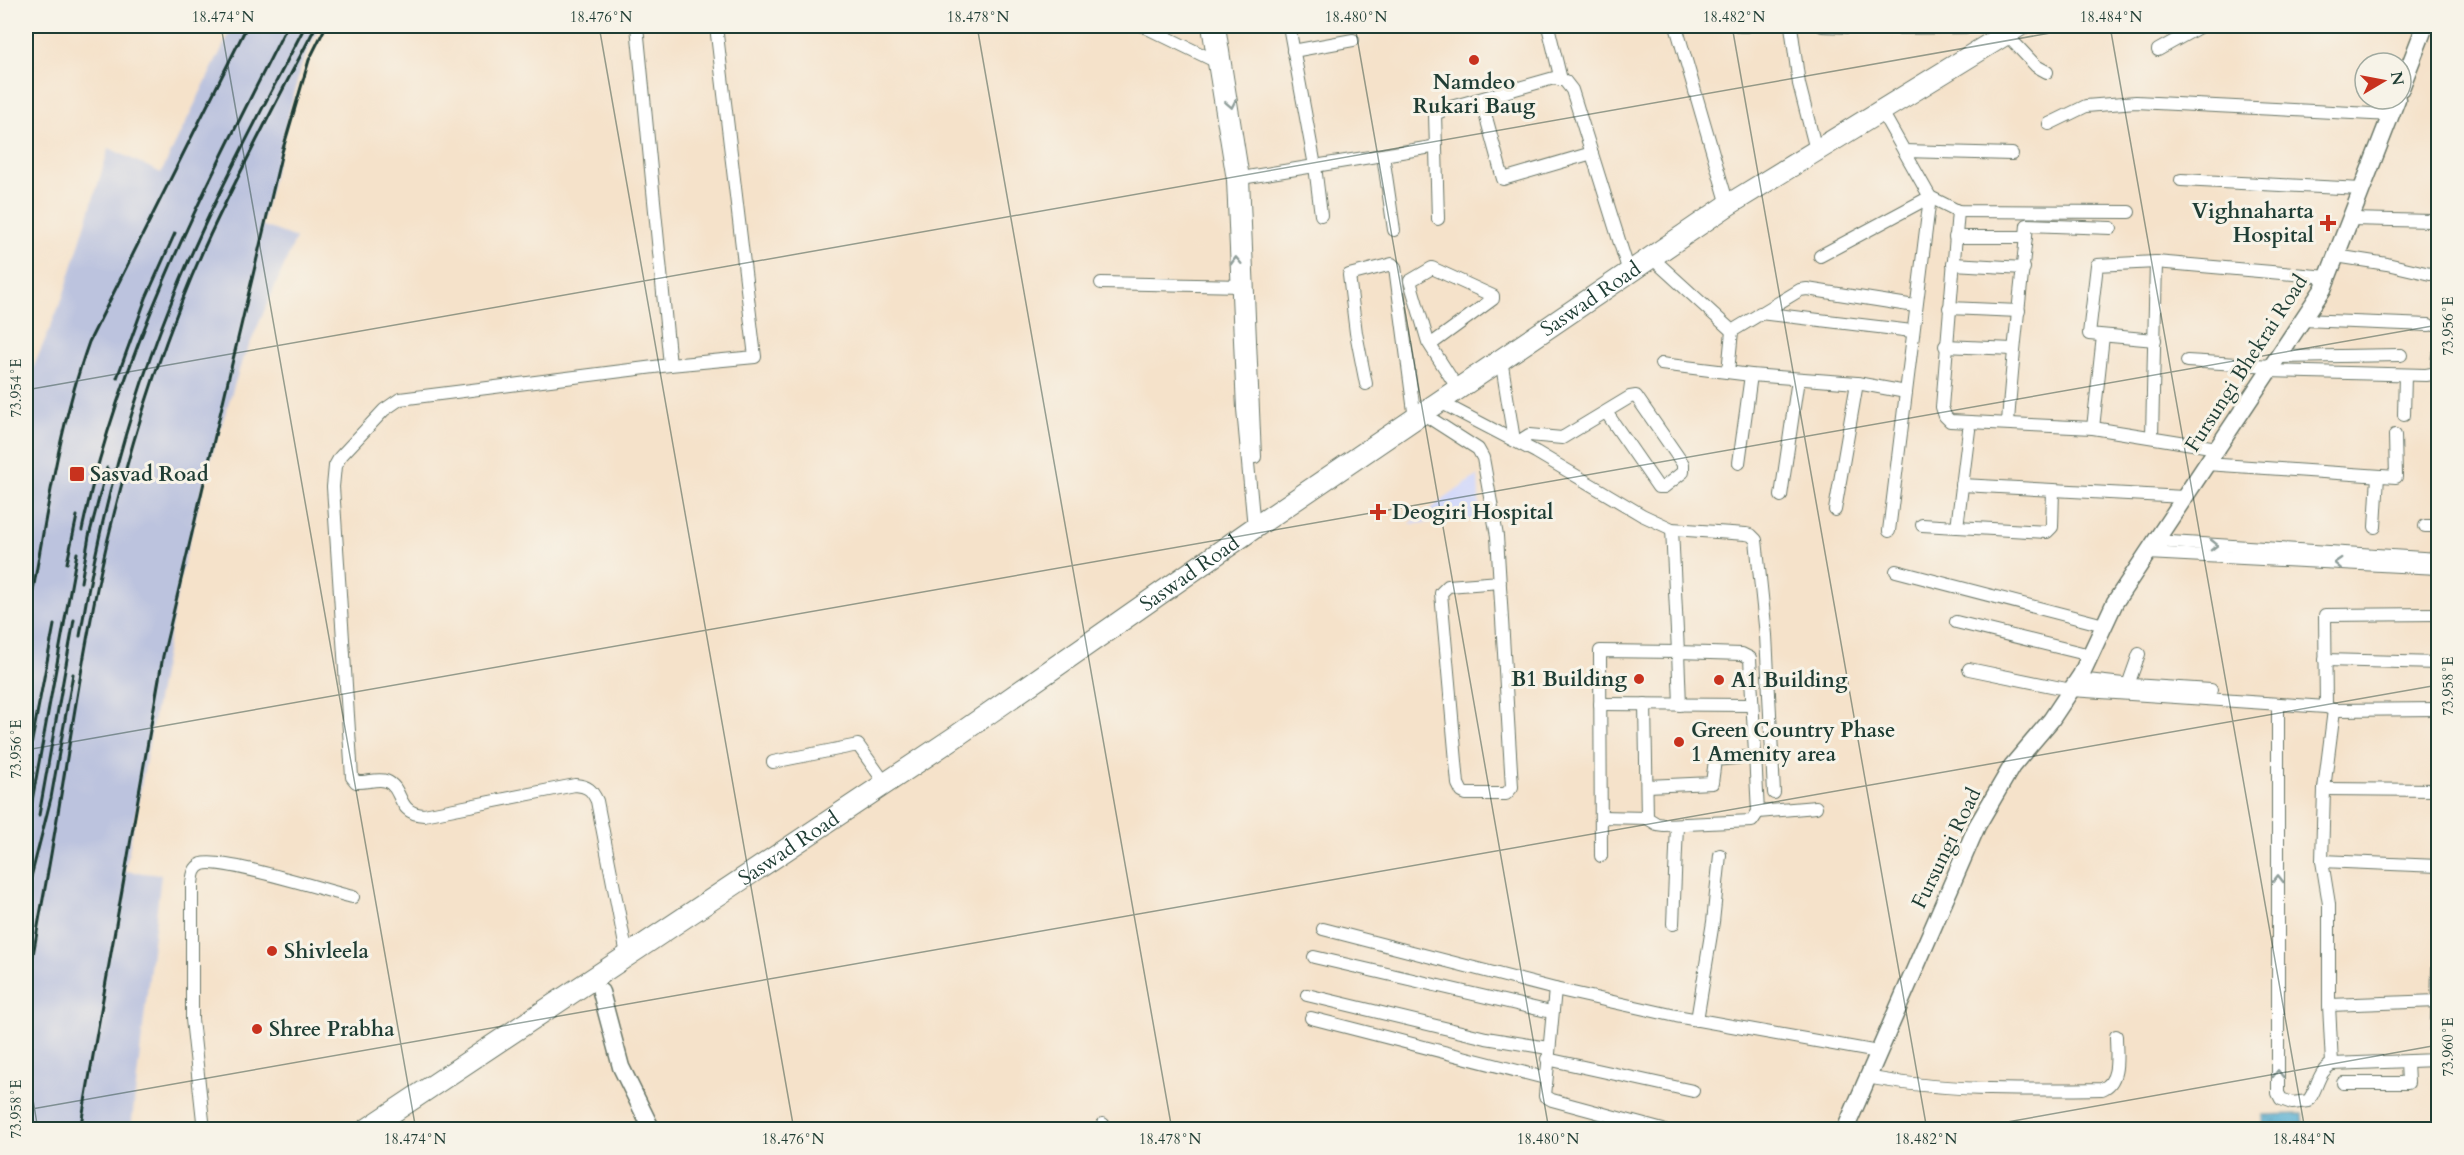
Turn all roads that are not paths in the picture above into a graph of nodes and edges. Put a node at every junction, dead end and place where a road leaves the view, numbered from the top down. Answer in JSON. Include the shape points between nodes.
{"nodes":[{"id":1,"x":637,"y":26,"type":"edge"},
{"id":2,"x":716,"y":26,"type":"edge"},
{"id":3,"x":1143,"y":26,"type":"edge"},
{"id":4,"x":1208,"y":26,"type":"edge"},
{"id":5,"x":1219,"y":26,"type":"edge"},
{"id":6,"x":1289,"y":26,"type":"edge"},
{"id":7,"x":1548,"y":26,"type":"edge"},
{"id":8,"x":1676,"y":26,"type":"edge"},
{"id":9,"x":1740,"y":26,"type":"edge"},
{"id":10,"x":1747,"y":26,"type":"edge"},
{"id":11,"x":1791,"y":26,"type":"edge"},
{"id":12,"x":1822,"y":26,"type":"edge"},
{"id":13,"x":1927,"y":26,"type":"edge"},
{"id":14,"x":1974,"y":26,"type":"edge"},
{"id":15,"x":2425,"y":26,"type":"edge"},
{"id":16,"x":2196,"y":27,"type":"edge"},
{"id":17,"x":2012,"y":30,"type":"edge"},
{"id":18,"x":1353,"y":40,"type":"dead end"},
{"id":19,"x":2158,"y":50,"type":"dead end"},
{"id":20,"x":1293,"y":51,"type":"junction"},
{"id":21,"x":1972,"y":55,"type":"junction"},
{"id":22,"x":2413,"y":57,"type":"edge"},
{"id":23,"x":1219,"y":64,"type":"junction"},
{"id":24,"x":2047,"y":72,"type":"dead end"},
{"id":25,"x":1561,"y":80,"type":"junction"},
{"id":26,"x":1481,"y":99,"type":"junction"},
{"id":27,"x":1881,"y":110,"type":"junction"},
{"id":28,"x":2392,"y":111,"type":"edge"},
{"id":29,"x":2391,"y":115,"type":"junction"},
{"id":30,"x":2049,"y":124,"type":"dead end"},
{"id":31,"x":1432,"y":147,"type":"dead end"},
{"id":32,"x":1816,"y":150,"type":"junction"},
{"id":33,"x":1904,"y":151,"type":"junction"},
{"id":34,"x":1592,"y":153,"type":"junction"},
{"id":35,"x":2012,"y":154,"type":"dead end"},
{"id":36,"x":1383,"y":155,"type":"junction"},
{"id":37,"x":1315,"y":166,"type":"junction"},
{"id":38,"x":1238,"y":179,"type":"junction"},
{"id":39,"x":2181,"y":180,"type":"dead end"},
{"id":40,"x":2362,"y":189,"type":"junction"},
{"id":41,"x":1930,"y":197,"type":"junction"},
{"id":42,"x":1728,"y":205,"type":"junction"},
{"id":43,"x":1958,"y":211,"type":"junction"},
{"id":44,"x":2129,"y":212,"type":"dead end"},
{"id":45,"x":1321,"y":215,"type":"dead end"},
{"id":46,"x":1438,"y":219,"type":"dead end"},
{"id":47,"x":2351,"y":219,"type":"junction"},
{"id":48,"x":2432,"y":221,"type":"dead end"},
{"id":49,"x":2111,"y":228,"type":"dead end"},
{"id":50,"x":1394,"y":230,"type":"dead end"},
{"id":51,"x":1955,"y":237,"type":"junction"},
{"id":52,"x":2026,"y":237,"type":"junction"},
{"id":53,"x":1820,"y":256,"type":"dead end"},
{"id":54,"x":2336,"y":256,"type":"junction"},
{"id":55,"x":1652,"y":257,"type":"junction"},
{"id":56,"x":2157,"y":262,"type":"junction"},
{"id":57,"x":1953,"y":264,"type":"junction"},
{"id":58,"x":2024,"y":268,"type":"junction"},
{"id":59,"x":1629,"y":272,"type":"junction"},
{"id":60,"x":2430,"y":274,"type":"dead end"},
{"id":61,"x":2328,"y":277,"type":"junction"},
{"id":62,"x":1101,"y":283,"type":"dead end"},
{"id":63,"x":1242,"y":286,"type":"junction"},
{"id":64,"x":1915,"y":306,"type":"junction"},
{"id":65,"x":1949,"y":308,"type":"junction"},
{"id":66,"x":2019,"y":311,"type":"junction"},
{"id":67,"x":1760,"y":313,"type":"junction"},
{"id":68,"x":2302,"y":320,"type":"junction"},
{"id":69,"x":2429,"y":325,"type":"dead end"},
{"id":70,"x":1731,"y":331,"type":"junction"},
{"id":71,"x":1912,"y":331,"type":"junction"},
{"id":72,"x":2103,"y":336,"type":"junction"},
{"id":73,"x":2155,"y":340,"type":"junction"},
{"id":74,"x":1430,"y":345,"type":"junction"},
{"id":75,"x":1945,"y":346,"type":"junction"},
{"id":76,"x":2013,"y":349,"type":"junction"},
{"id":77,"x":2401,"y":355,"type":"dead end"},
{"id":78,"x":1501,"y":360,"type":"junction"},
{"id":79,"x":2187,"y":361,"type":"dead end"},
{"id":80,"x":670,"y":364,"type":"junction"},
{"id":81,"x":1661,"y":364,"type":"dead end"},
{"id":82,"x":2438,"y":364,"type":"edge"},
{"id":83,"x":2272,"y":365,"type":"junction"},
{"id":84,"x":1728,"y":372,"type":"junction"},
{"id":85,"x":1751,"y":375,"type":"junction"},
{"id":86,"x":2405,"y":375,"type":"junction"},
{"id":87,"x":1798,"y":379,"type":"junction"},
{"id":88,"x":1857,"y":383,"type":"junction"},
{"id":89,"x":1366,"y":384,"type":"dead end"},
{"id":90,"x":1458,"y":389,"type":"junction"},
{"id":91,"x":1906,"y":393,"type":"junction"},
{"id":92,"x":1426,"y":411,"type":"junction"},
{"id":93,"x":1606,"y":412,"type":"junction"},
{"id":94,"x":2404,"y":415,"type":"dead end"},
{"id":95,"x":2008,"y":423,"type":"junction"},
{"id":96,"x":2093,"y":428,"type":"junction"},
{"id":97,"x":1969,"y":430,"type":"dead end"},
{"id":98,"x":2396,"y":435,"type":"dead end"},
{"id":99,"x":2152,"y":436,"type":"junction"},
{"id":100,"x":1516,"y":441,"type":"junction"},
{"id":101,"x":2217,"y":448,"type":"junction"},
{"id":102,"x":1739,"y":463,"type":"dead end"},
{"id":103,"x":2206,"y":464,"type":"junction"},
{"id":104,"x":2378,"y":476,"type":"junction"},
{"id":105,"x":1962,"y":485,"type":"junction"},
{"id":106,"x":2053,"y":490,"type":"junction"},
{"id":107,"x":1781,"y":496,"type":"dead end"},
{"id":108,"x":2184,"y":497,"type":"junction"},
{"id":109,"x":1835,"y":510,"type":"dead end"},
{"id":110,"x":1922,"y":525,"type":"dead end"},
{"id":111,"x":1258,"y":526,"type":"junction"},
{"id":112,"x":2425,"y":526,"type":"dead end"},
{"id":113,"x":2439,"y":526,"type":"edge"},
{"id":114,"x":1957,"y":527,"type":"junction"},
{"id":115,"x":2375,"y":527,"type":"dead end"},
{"id":116,"x":1672,"y":529,"type":"junction"},
{"id":117,"x":1889,"y":531,"type":"dead end"},
{"id":118,"x":2151,"y":547,"type":"junction"},
{"id":119,"x":2439,"y":559,"type":"edge"},
{"id":120,"x":2439,"y":568,"type":"edge"},
{"id":121,"x":1896,"y":571,"type":"dead end"},
{"id":122,"x":1500,"y":582,"type":"junction"},
{"id":123,"x":2115,"y":602,"type":"joint"},
{"id":124,"x":2439,"y":614,"type":"edge"},
{"id":125,"x":1956,"y":621,"type":"dead end"},
{"id":126,"x":2104,"y":625,"type":"junction"},
{"id":127,"x":1678,"y":652,"type":"junction"},
{"id":128,"x":2139,"y":654,"type":"dead end"},
{"id":129,"x":2090,"y":656,"type":"junction"},
{"id":130,"x":2325,"y":660,"type":"junction"},
{"id":131,"x":2439,"y":663,"type":"edge"},
{"id":132,"x":1969,"y":669,"type":"dead end"},
{"id":133,"x":2075,"y":684,"type":"junction"},
{"id":134,"x":2128,"y":685,"type":"junction"},
{"id":135,"x":2211,"y":690,"type":"dead end"},
{"id":136,"x":1600,"y":704,"type":"junction"},
{"id":137,"x":1645,"y":704,"type":"junction"},
{"id":138,"x":2278,"y":704,"type":"junction"},
{"id":139,"x":1680,"y":705,"type":"junction"},
{"id":140,"x":1751,"y":705,"type":"junction"},
{"id":141,"x":2330,"y":708,"type":"junction"},
{"id":142,"x":2438,"y":709,"type":"edge"},
{"id":143,"x":2439,"y":728,"type":"edge"},
{"id":144,"x":1756,"y":756,"type":"junction"},
{"id":145,"x":773,"y":762,"type":"dead end"},
{"id":146,"x":885,"y":783,"type":"junction"},
{"id":147,"x":1647,"y":786,"type":"junction"},
{"id":148,"x":2324,"y":789,"type":"junction"},
{"id":149,"x":2439,"y":790,"type":"edge"},
{"id":150,"x":1774,"y":793,"type":"dead end"},
{"id":151,"x":1816,"y":807,"type":"dead end"},
{"id":152,"x":1758,"y":812,"type":"junction"},
{"id":153,"x":1601,"y":817,"type":"junction"},
{"id":154,"x":1647,"y":818,"type":"junction"},
{"id":155,"x":1677,"y":825,"type":"junction"},
{"id":156,"x":1720,"y":855,"type":"dead end"},
{"id":157,"x":1601,"y":856,"type":"dead end"},
{"id":158,"x":2322,"y":861,"type":"junction"},
{"id":159,"x":2439,"y":866,"type":"edge"},
{"id":160,"x":353,"y":897,"type":"dead end"},
{"id":161,"x":1673,"y":924,"type":"dead end"},
{"id":162,"x":1323,"y":929,"type":"dead end"},
{"id":163,"x":627,"y":955,"type":"junction"},
{"id":164,"x":1314,"y":957,"type":"dead end"},
{"id":165,"x":2439,"y":966,"type":"edge"},
{"id":166,"x":1555,"y":989,"type":"junction"},
{"id":167,"x":601,"y":992,"type":"dead end"},
{"id":168,"x":1306,"y":995,"type":"dead end"},
{"id":169,"x":2438,"y":1001,"type":"edge"},
{"id":170,"x":2329,"y":1005,"type":"junction"},
{"id":171,"x":1551,"y":1012,"type":"junction"},
{"id":172,"x":1311,"y":1018,"type":"dead end"},
{"id":173,"x":1697,"y":1020,"type":"junction"},
{"id":174,"x":2116,"y":1036,"type":"dead end"},
{"id":175,"x":2438,"y":1036,"type":"edge"},
{"id":176,"x":1878,"y":1052,"type":"junction"},
{"id":177,"x":1548,"y":1054,"type":"junction"},
{"id":178,"x":2437,"y":1060,"type":"edge"},
{"id":179,"x":2407,"y":1062,"type":"junction"},
{"id":180,"x":2332,"y":1064,"type":"junction"},
{"id":181,"x":1545,"y":1077,"type":"junction"},
{"id":182,"x":1867,"y":1077,"type":"junction"},
{"id":183,"x":2343,"y":1083,"type":"dead end"},
{"id":184,"x":1693,"y":1091,"type":"dead end"},
{"id":185,"x":204,"y":1130,"type":"edge"},
{"id":186,"x":366,"y":1130,"type":"edge"},
{"id":187,"x":652,"y":1130,"type":"edge"},
{"id":188,"x":1663,"y":1130,"type":"edge"},
{"id":189,"x":1845,"y":1130,"type":"edge"}],
"edges":[{"from":1,"to":80,"type":"street"},
{"from":2,"to":80,"type":"street","via":[[755,357]]},
{"from":3,"to":23,"type":"street"},
{"from":4,"to":23,"type":"street"},
{"from":5,"to":23,"type":"street"},
{"from":6,"to":20,"type":"street"},
{"from":7,"to":25,"type":"street"},
{"from":8,"to":42,"type":"street"},
{"from":9,"to":10,"type":"street"},
{"from":11,"to":32,"type":"street","via":[[1799,84]]},
{"from":12,"to":13,"type":"street"},
{"from":13,"to":14,"type":"street"},
{"from":14,"to":21,"type":"street"},
{"from":15,"to":22,"type":"street"},
{"from":16,"to":19,"type":"street"},
{"from":17,"to":21,"type":"highway","name":"Saswad Road"},
{"from":17,"to":24,"type":"street","via":[[2036,66]]},
{"from":18,"to":20,"type":"street"},
{"from":20,"to":37,"type":"street"},
{"from":21,"to":27,"type":"highway","name":"Saswad Road"},
{"from":23,"to":38,"type":"street"},
{"from":25,"to":26,"type":"street","via":[[1554,78]]},
{"from":25,"to":34,"type":"street","via":[[1572,90]]},
{"from":26,"to":34,"type":"street","via":[[1503,178]]},
{"from":26,"to":46,"type":"street","via":[[1435,114]]},
{"from":27,"to":32,"type":"highway","name":"Saswad Road"},
{"from":27,"to":33,"type":"street"},
{"from":28,"to":29,"type":"street","name":"Fursungi Bhekrai Road"},
{"from":29,"to":30,"type":"street","via":[[2136,102],[2086,106]]},
{"from":29,"to":40,"type":"street","name":"Fursungi Bhekrai Road"},
{"from":31,"to":36,"type":"street"},
{"from":32,"to":42,"type":"highway","name":"Saswad Road"},
{"from":33,"to":35,"type":"street"},
{"from":33,"to":41,"type":"street"},
{"from":34,"to":59,"type":"street"},
{"from":36,"to":37,"type":"street"},
{"from":36,"to":50,"type":"street"},
{"from":37,"to":38,"type":"street"},
{"from":37,"to":45,"type":"street"},
{"from":38,"to":63,"type":"street"},
{"from":39,"to":40,"type":"street"},
{"from":40,"to":47,"type":"street","name":"Fursungi Bhekrai Road"},
{"from":41,"to":43,"type":"street"},
{"from":41,"to":53,"type":"street"},
{"from":41,"to":64,"type":"street"},
{"from":42,"to":55,"type":"highway","name":"Saswad Road"},
{"from":43,"to":44,"type":"street"},
{"from":43,"to":51,"type":"street"},
{"from":47,"to":48,"type":"street"},
{"from":47,"to":54,"type":"street","name":"Fursungi Bhekrai Road"},
{"from":49,"to":52,"type":"street","via":[[2027,225]]},
{"from":51,"to":52,"type":"street"},
{"from":51,"to":57,"type":"street"},
{"from":52,"to":58,"type":"street"},
{"from":54,"to":60,"type":"street"},
{"from":54,"to":61,"type":"street","name":"Fursungi Bhekrai Road"},
{"from":55,"to":59,"type":"highway","name":"Saswad Road"},
{"from":55,"to":70,"type":"street"},
{"from":56,"to":61,"type":"street"},
{"from":56,"to":72,"type":"street","via":[[2097,265],[2089,334]]},
{"from":56,"to":73,"type":"street"},
{"from":57,"to":58,"type":"street"},
{"from":57,"to":65,"type":"street"},
{"from":58,"to":66,"type":"street"},
{"from":59,"to":78,"type":"highway","name":"Saswad Road"},
{"from":61,"to":68,"type":"street","name":"Fursungi Bhekrai Road"},
{"from":62,"to":63,"type":"street"},
{"from":63,"to":111,"type":"street"},
{"from":64,"to":67,"type":"street","via":[[1807,289]]},
{"from":64,"to":71,"type":"street"},
{"from":65,"to":66,"type":"street"},
{"from":65,"to":75,"type":"street"},
{"from":66,"to":76,"type":"street"},
{"from":67,"to":70,"type":"street"},
{"from":67,"to":71,"type":"street"},
{"from":68,"to":69,"type":"street"},
{"from":68,"to":83,"type":"street","name":"Fursungi Bhekrai Road"},
{"from":70,"to":84,"type":"street"},
{"from":71,"to":91,"type":"street"},
{"from":72,"to":73,"type":"street"},
{"from":72,"to":96,"type":"street"},
{"from":73,"to":99,"type":"street"},
{"from":74,"to":74,"type":"street","via":[[1412,279],[1432,268],[1493,296]]},
{"from":74,"to":90,"type":"street"},
{"from":75,"to":76,"type":"street"},
{"from":75,"to":95,"type":"street","via":[[1945,416],[1950,422]]},
{"from":76,"to":95,"type":"street"},
{"from":77,"to":83,"type":"street"},
{"from":78,"to":90,"type":"highway","name":"Saswad Road"},
{"from":78,"to":100,"type":"street"},
{"from":79,"to":83,"type":"street"},
{"from":80,"to":163,"type":"street","via":[[400,399],[384,410],[340,457],[333,474],[352,777],[356,782],[389,782],[407,811],[417,815],[585,785],[597,801]]},
{"from":81,"to":84,"type":"street"},
{"from":82,"to":86,"type":"street","via":[[2426,375]]},
{"from":83,"to":86,"type":"street"},
{"from":83,"to":101,"type":"street","name":"Fursungi Bhekrai Road"},
{"from":84,"to":85,"type":"street"},
{"from":85,"to":87,"type":"street"},
{"from":85,"to":102,"type":"street"},
{"from":86,"to":94,"type":"street"},
{"from":87,"to":88,"type":"street"},
{"from":87,"to":107,"type":"street"},
{"from":88,"to":91,"type":"street"},
{"from":88,"to":109,"type":"street"},
{"from":89,"to":92,"type":"street","via":[[1349,275],[1392,264]]},
{"from":90,"to":92,"type":"highway","name":"Saswad Road"},
{"from":91,"to":117,"type":"street"},
{"from":92,"to":100,"type":"street"},
{"from":92,"to":111,"type":"highway","name":"Saswad Road"},
{"from":92,"to":122,"type":"street","via":[[1478,449],[1483,458],[1497,536]]},
{"from":93,"to":93,"type":"street","via":[[1630,397],[1639,398],[1683,464],[1683,472],[1664,487],[1658,487]]},
{"from":93,"to":100,"type":"street","via":[[1562,438],[1529,435]]},
{"from":95,"to":96,"type":"street"},
{"from":96,"to":99,"type":"street"},
{"from":97,"to":105,"type":"street"},
{"from":98,"to":104,"type":"street","via":[[2396,477]]},
{"from":99,"to":101,"type":"street"},
{"from":100,"to":116,"type":"street"},
{"from":101,"to":103,"type":"street","name":"Fursungi Bhekrai Road"},
{"from":103,"to":104,"type":"street"},
{"from":103,"to":108,"type":"street","name":"Fursungi Bhekrai Road"},
{"from":104,"to":115,"type":"street"},
{"from":105,"to":106,"type":"street"},
{"from":105,"to":114,"type":"street"},
{"from":106,"to":108,"type":"street"},
{"from":106,"to":114,"type":"street","via":[[2052,527],[2047,532]]},
{"from":108,"to":118,"type":"street","name":"Fursungi Bhekrai Road"},
{"from":110,"to":114,"type":"street"},
{"from":111,"to":146,"type":"highway","name":"Saswad Road"},
{"from":112,"to":113,"type":"street"},
{"from":116,"to":127,"type":"street"},
{"from":116,"to":150,"type":"street","via":[[1746,534],[1756,540],[1766,635]]},
{"from":118,"to":119,"type":"street","one_way":true},
{"from":120,"to":118,"type":"street","one_way":true},
{"from":118,"to":123,"type":"street","name":"Fursungi Bhekrai Road"},
{"from":121,"to":126,"type":"street"},
{"from":122,"to":122,"type":"street","via":[[1512,787],[1506,794],[1466,794],[1458,784],[1441,593],[1448,586]]},
{"from":123,"to":126,"type":"street","name":"Fursungi Road"},
{"from":124,"to":130,"type":"street","via":[[2325,615]]},
{"from":125,"to":129,"type":"street"},
{"from":126,"to":129,"type":"street","name":"Fursungi Road"},
{"from":127,"to":136,"type":"street","via":[[1600,651]]},
{"from":127,"to":139,"type":"street"},
{"from":127,"to":140,"type":"street","via":[[1749,656]]},
{"from":128,"to":134,"type":"street"},
{"from":129,"to":133,"type":"street","name":"Fursungi Road"},
{"from":130,"to":131,"type":"street"},
{"from":130,"to":141,"type":"street"},
{"from":132,"to":133,"type":"street"},
{"from":133,"to":134,"type":"street"},
{"from":133,"to":138,"type":"street"},
{"from":133,"to":176,"type":"street","name":"Fursungi Road","via":[[2052,720],[2012,766],[1977,826]]},
{"from":134,"to":135,"type":"street"},
{"from":136,"to":137,"type":"street"},
{"from":136,"to":153,"type":"street"},
{"from":137,"to":139,"type":"street"},
{"from":137,"to":147,"type":"street"},
{"from":138,"to":141,"type":"street"},
{"from":180,"to":138,"type":"street","one_way":true,"via":[[2319,1077],[2308,1101],[2281,1100]]},
{"from":139,"to":140,"type":"street"},
{"from":140,"to":144,"type":"street"},
{"from":141,"to":142,"type":"street"},
{"from":141,"to":148,"type":"street"},
{"from":142,"to":143,"type":"street"},
{"from":144,"to":147,"type":"street","via":[[1715,760],[1712,783]]},
{"from":144,"to":152,"type":"street"},
{"from":145,"to":146,"type":"street","via":[[858,745]]},
{"from":146,"to":163,"type":"highway","name":"Saswad Road"},
{"from":147,"to":154,"type":"street"},
{"from":148,"to":149,"type":"street"},
{"from":148,"to":158,"type":"street"},
{"from":151,"to":152,"type":"street"},
{"from":152,"to":155,"type":"street","via":[[1749,822]]},
{"from":153,"to":154,"type":"street"},
{"from":153,"to":157,"type":"street"},
{"from":154,"to":155,"type":"street","via":[[1657,824]]},
{"from":155,"to":161,"type":"street"},
{"from":156,"to":173,"type":"street"},
{"from":158,"to":159,"type":"street"},
{"from":158,"to":170,"type":"street","via":[[2329,904]]},
{"from":160,"to":185,"type":"street","via":[[231,865],[209,863],[194,871],[192,1019]]},
{"from":162,"to":166,"type":"street"},
{"from":163,"to":186,"type":"highway","name":"Saswad Road"},
{"from":164,"to":171,"type":"street"},
{"from":165,"to":169,"type":"street"},
{"from":166,"to":171,"type":"street"},
{"from":166,"to":173,"type":"street"},
{"from":167,"to":187,"type":"street","via":[[621,1067]]},
{"from":168,"to":177,"type":"street"},
{"from":169,"to":170,"type":"street"},
{"from":169,"to":175,"type":"street"},
{"from":170,"to":180,"type":"street"},
{"from":171,"to":177,"type":"street"},
{"from":172,"to":181,"type":"street"},
{"from":173,"to":176,"type":"street"},
{"from":174,"to":182,"type":"street","via":[[2115,1078],[2102,1089],[1952,1087]]},
{"from":175,"to":178,"type":"street"},
{"from":176,"to":182,"type":"street","name":"Fursungi Road"},
{"from":177,"to":181,"type":"street"},
{"from":177,"to":184,"type":"street"},
{"from":178,"to":179,"type":"street"},
{"from":179,"to":180,"type":"street"},
{"from":179,"to":183,"type":"street","via":[[2408,1083]]},
{"from":181,"to":188,"type":"street","via":[[1547,1099]]},
{"from":182,"to":189,"type":"street","name":"Fursungi Road"}]}
